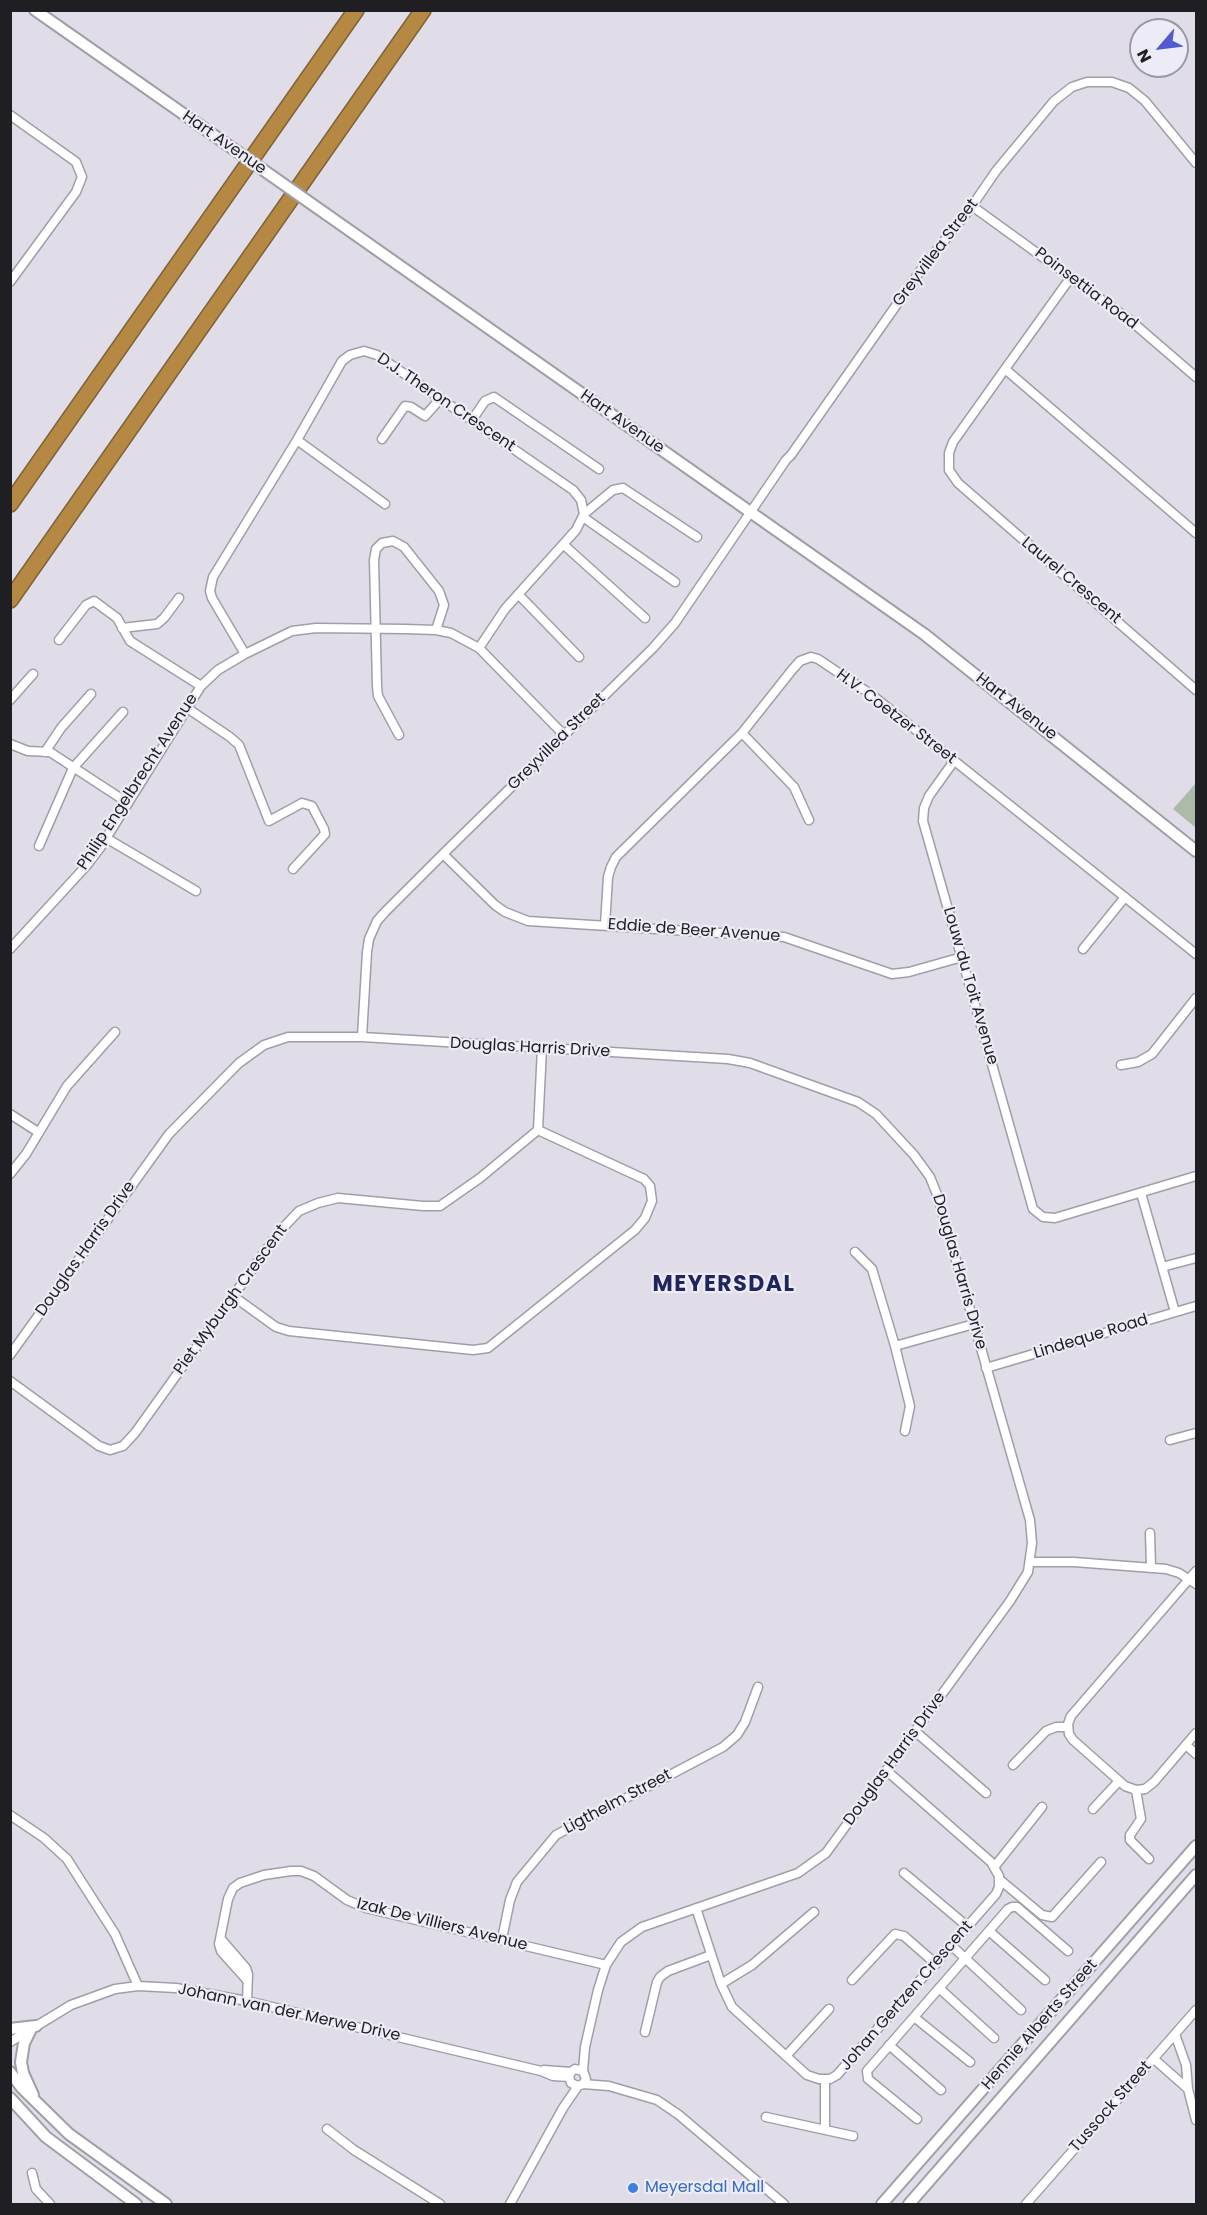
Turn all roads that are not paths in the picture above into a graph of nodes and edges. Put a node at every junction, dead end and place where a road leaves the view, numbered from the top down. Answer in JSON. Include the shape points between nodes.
{"nodes":[{"id":1,"x":35,"y":10,"type":"edge"},
{"id":2,"x":356,"y":10,"type":"edge"},
{"id":3,"x":423,"y":10,"type":"edge"},
{"id":4,"x":10,"y":115,"type":"edge"},
{"id":5,"x":1197,"y":163,"type":"edge"},
{"id":6,"x":972,"y":206,"type":"junction"},
{"id":7,"x":14,"y":270,"type":"edge"},
{"id":8,"x":1071,"y":277,"type":"junction"},
{"id":9,"x":10,"y":282,"type":"edge"},
{"id":10,"x":1005,"y":369,"type":"junction"},
{"id":11,"x":1197,"y":377,"type":"edge"},
{"id":12,"x":441,"y":398,"type":"junction"},
{"id":13,"x":472,"y":420,"type":"junction"},
{"id":14,"x":382,"y":439,"type":"dead end"},
{"id":15,"x":297,"y":440,"type":"junction"},
{"id":16,"x":599,"y":469,"type":"dead end"},
{"id":17,"x":10,"y":504,"type":"edge"},
{"id":18,"x":385,"y":504,"type":"dead end"},
{"id":19,"x":753,"y":513,"type":"junction"},
{"id":20,"x":583,"y":515,"type":"junction"},
{"id":21,"x":1197,"y":533,"type":"edge"},
{"id":22,"x":697,"y":537,"type":"dead end"},
{"id":23,"x":564,"y":545,"type":"junction"},
{"id":24,"x":675,"y":582,"type":"dead end"},
{"id":25,"x":518,"y":594,"type":"junction"},
{"id":26,"x":179,"y":598,"type":"dead end"},
{"id":27,"x":10,"y":600,"type":"edge"},
{"id":28,"x":645,"y":618,"type":"dead end"},
{"id":29,"x":122,"y":628,"type":"junction"},
{"id":30,"x":375,"y":630,"type":"junction"},
{"id":31,"x":436,"y":630,"type":"junction"},
{"id":32,"x":59,"y":640,"type":"dead end"},
{"id":33,"x":479,"y":648,"type":"junction"},
{"id":34,"x":245,"y":654,"type":"junction"},
{"id":35,"x":579,"y":657,"type":"dead end"},
{"id":36,"x":33,"y":675,"type":"dead end"},
{"id":37,"x":201,"y":686,"type":"junction"},
{"id":38,"x":1197,"y":690,"type":"edge"},
{"id":39,"x":91,"y":694,"type":"dead end"},
{"id":40,"x":10,"y":700,"type":"edge"},
{"id":41,"x":187,"y":708,"type":"junction"},
{"id":42,"x":123,"y":712,"type":"dead end"},
{"id":43,"x":742,"y":733,"type":"junction"},
{"id":44,"x":399,"y":735,"type":"dead end"},
{"id":45,"x":564,"y":735,"type":"junction"},
{"id":46,"x":10,"y":744,"type":"edge"},
{"id":47,"x":45,"y":752,"type":"junction"},
{"id":48,"x":954,"y":761,"type":"junction"},
{"id":49,"x":73,"y":768,"type":"junction"},
{"id":50,"x":128,"y":803,"type":"junction"},
{"id":51,"x":809,"y":820,"type":"dead end"},
{"id":52,"x":106,"y":838,"type":"junction"},
{"id":53,"x":39,"y":846,"type":"dead end"},
{"id":54,"x":1197,"y":850,"type":"edge"},
{"id":55,"x":443,"y":854,"type":"junction"},
{"id":56,"x":292,"y":868,"type":"dead end"},
{"id":57,"x":196,"y":891,"type":"dead end"},
{"id":58,"x":1125,"y":897,"type":"junction"},
{"id":59,"x":605,"y":925,"type":"junction"},
{"id":60,"x":10,"y":949,"type":"edge"},
{"id":61,"x":1083,"y":950,"type":"dead end"},
{"id":62,"x":1197,"y":954,"type":"edge"},
{"id":63,"x":962,"y":957,"type":"junction"},
{"id":64,"x":1197,"y":998,"type":"edge"},
{"id":65,"x":115,"y":1032,"type":"dead end"},
{"id":66,"x":362,"y":1037,"type":"junction"},
{"id":67,"x":542,"y":1048,"type":"junction"},
{"id":68,"x":1121,"y":1065,"type":"dead end"},
{"id":69,"x":10,"y":1114,"type":"edge"},
{"id":70,"x":538,"y":1130,"type":"junction"},
{"id":71,"x":38,"y":1132,"type":"junction"},
{"id":72,"x":10,"y":1174,"type":"edge"},
{"id":73,"x":1197,"y":1176,"type":"edge"},
{"id":74,"x":1140,"y":1193,"type":"junction"},
{"id":75,"x":855,"y":1252,"type":"dead end"},
{"id":76,"x":1197,"y":1258,"type":"edge"},
{"id":77,"x":1162,"y":1267,"type":"junction"},
{"id":78,"x":232,"y":1296,"type":"junction"},
{"id":79,"x":1197,"y":1306,"type":"edge"},
{"id":80,"x":1175,"y":1312,"type":"junction"},
{"id":81,"x":974,"y":1324,"type":"junction"},
{"id":82,"x":895,"y":1346,"type":"junction"},
{"id":83,"x":10,"y":1354,"type":"edge"},
{"id":84,"x":986,"y":1368,"type":"junction"},
{"id":85,"x":10,"y":1381,"type":"edge"},
{"id":86,"x":905,"y":1431,"type":"dead end"},
{"id":87,"x":1197,"y":1433,"type":"edge"},
{"id":88,"x":1170,"y":1440,"type":"dead end"},
{"id":89,"x":1150,"y":1533,"type":"dead end"},
{"id":90,"x":1030,"y":1562,"type":"junction"},
{"id":91,"x":1151,"y":1567,"type":"junction"},
{"id":92,"x":1197,"y":1571,"type":"edge"},
{"id":93,"x":1193,"y":1581,"type":"edge"},
{"id":94,"x":758,"y":1687,"type":"dead end"},
{"id":95,"x":1068,"y":1727,"type":"junction"},
{"id":96,"x":916,"y":1732,"type":"junction"},
{"id":97,"x":1197,"y":1733,"type":"edge"},
{"id":98,"x":1186,"y":1745,"type":"junction"},
{"id":99,"x":1197,"y":1754,"type":"edge"},
{"id":100,"x":1012,"y":1766,"type":"dead end"},
{"id":101,"x":887,"y":1771,"type":"junction"},
{"id":102,"x":1119,"y":1781,"type":"junction"},
{"id":103,"x":1136,"y":1790,"type":"junction"},
{"id":104,"x":986,"y":1793,"type":"dead end"},
{"id":105,"x":1042,"y":1807,"type":"dead end"},
{"id":106,"x":1093,"y":1809,"type":"dead end"},
{"id":107,"x":10,"y":1815,"type":"edge"},
{"id":108,"x":1197,"y":1846,"type":"edge"},
{"id":109,"x":1149,"y":1859,"type":"dead end"},
{"id":110,"x":1101,"y":1862,"type":"dead end"},
{"id":111,"x":994,"y":1866,"type":"junction"},
{"id":112,"x":904,"y":1873,"type":"dead end"},
{"id":113,"x":1197,"y":1875,"type":"edge"},
{"id":114,"x":999,"y":1879,"type":"junction"},
{"id":115,"x":696,"y":1908,"type":"junction"},
{"id":116,"x":814,"y":1912,"type":"dead end"},
{"id":117,"x":968,"y":1927,"type":"junction"},
{"id":118,"x":989,"y":1931,"type":"junction"},
{"id":119,"x":502,"y":1939,"type":"junction"},
{"id":120,"x":952,"y":1946,"type":"junction"},
{"id":121,"x":1068,"y":1951,"type":"dead end"},
{"id":122,"x":711,"y":1955,"type":"junction"},
{"id":123,"x":964,"y":1959,"type":"junction"},
{"id":124,"x":936,"y":1964,"type":"junction"},
{"id":125,"x":606,"y":1965,"type":"junction"},
{"id":126,"x":852,"y":1980,"type":"dead end"},
{"id":127,"x":1045,"y":1980,"type":"dead end"},
{"id":128,"x":721,"y":1984,"type":"junction"},
{"id":129,"x":138,"y":1986,"type":"junction"},
{"id":130,"x":939,"y":1988,"type":"junction"},
{"id":131,"x":247,"y":2001,"type":"junction"},
{"id":132,"x":829,"y":2009,"type":"dead end"},
{"id":133,"x":1021,"y":2010,"type":"dead end"},
{"id":134,"x":1197,"y":2010,"type":"edge"},
{"id":135,"x":914,"y":2017,"type":"junction"},
{"id":136,"x":34,"y":2027,"type":"junction"},
{"id":137,"x":10,"y":2029,"type":"edge"},
{"id":138,"x":645,"y":2032,"type":"dead end"},
{"id":139,"x":1175,"y":2034,"type":"junction"},
{"id":140,"x":994,"y":2038,"type":"dead end"},
{"id":141,"x":10,"y":2042,"type":"edge"},
{"id":142,"x":889,"y":2045,"type":"junction"},
{"id":143,"x":786,"y":2056,"type":"junction"},
{"id":144,"x":1154,"y":2059,"type":"junction"},
{"id":145,"x":970,"y":2062,"type":"dead end"},
{"id":146,"x":10,"y":2072,"type":"edge"},
{"id":147,"x":577,"y":2076,"type":"junction"},
{"id":148,"x":825,"y":2079,"type":"junction"},
{"id":149,"x":1188,"y":2089,"type":"junction"},
{"id":150,"x":942,"y":2090,"type":"dead end"},
{"id":151,"x":10,"y":2098,"type":"edge"},
{"id":152,"x":50,"y":2117,"type":"junction"},
{"id":153,"x":766,"y":2117,"type":"dead end"},
{"id":154,"x":917,"y":2119,"type":"dead end"},
{"id":155,"x":1197,"y":2120,"type":"edge"},
{"id":156,"x":327,"y":2129,"type":"dead end"},
{"id":157,"x":825,"y":2129,"type":"junction"},
{"id":158,"x":853,"y":2136,"type":"dead end"},
{"id":159,"x":32,"y":2173,"type":"dead end"},
{"id":160,"x":435,"y":2203,"type":"edge"},
{"id":161,"x":50,"y":2205,"type":"edge"},
{"id":162,"x":136,"y":2205,"type":"edge"},
{"id":163,"x":166,"y":2205,"type":"edge"},
{"id":164,"x":510,"y":2205,"type":"edge"},
{"id":165,"x":784,"y":2205,"type":"edge"},
{"id":166,"x":882,"y":2205,"type":"edge"},
{"id":167,"x":909,"y":2205,"type":"edge"},
{"id":168,"x":1026,"y":2205,"type":"edge"}],
"edges":[{"from":1,"to":19,"type":"street","name":"Hart Avenue","bridge":true},
{"from":2,"to":17,"type":"highway"},
{"from":3,"to":27,"type":"highway"},
{"from":4,"to":7,"type":"street","via":[[76,162],[82,177],[76,192]]},
{"from":5,"to":6,"type":"street","name":"Greyvillea Street","via":[[1136,93],[1104,81],[1079,84],[1054,101]]},
{"from":6,"to":8,"type":"street","name":"Poinsettia Road"},
{"from":6,"to":19,"type":"street","name":"Greyvillea Street","via":[[921,270]]},
{"from":7,"to":9,"type":"street"},
{"from":8,"to":10,"type":"street"},
{"from":8,"to":11,"type":"street","name":"Poinsettia Road"},
{"from":10,"to":21,"type":"street"},
{"from":10,"to":38,"type":"street","name":"Laurel Crescent","via":[[953,442],[949,453],[954,479]]},
{"from":12,"to":13,"type":"street","name":"D.J. Theron Crescent"},
{"from":12,"to":14,"type":"street","via":[[425,416],[405,406]]},
{"from":12,"to":15,"type":"street","name":"D.J. Theron Crescent","via":[[377,355],[357,352],[342,361]]},
{"from":13,"to":16,"type":"street","via":[[485,401],[494,397]]},
{"from":13,"to":20,"type":"street","name":"D.J. Theron Crescent","via":[[573,490],[581,500]]},
{"from":15,"to":18,"type":"street"},
{"from":15,"to":34,"type":"street","name":"D.J. Theron Crescent","via":[[211,585],[212,598]]},
{"from":19,"to":45,"type":"street","name":"Greyvillea Street","via":[[669,630]]},
{"from":19,"to":54,"type":"street","name":"Hart Avenue","via":[[924,634]]},
{"from":20,"to":22,"type":"street","via":[[613,490],[623,488]]},
{"from":20,"to":23,"type":"street"},
{"from":20,"to":24,"type":"street"},
{"from":23,"to":25,"type":"street"},
{"from":23,"to":28,"type":"street"},
{"from":25,"to":33,"type":"street"},
{"from":25,"to":35,"type":"street"},
{"from":26,"to":29,"type":"street","via":[[157,624]]},
{"from":29,"to":32,"type":"street","via":[[115,615],[92,601]]},
{"from":29,"to":37,"type":"street","via":[[130,641]]},
{"from":30,"to":31,"type":"street","name":"Philip Engelbrecht Avenue"},
{"from":30,"to":31,"type":"street","via":[[375,554],[378,546],[389,541],[404,547],[443,597],[443,612]]},
{"from":30,"to":34,"type":"street","name":"Philip Engelbrecht Avenue","via":[[292,631]]},
{"from":30,"to":44,"type":"street","via":[[377,692]]},
{"from":31,"to":33,"type":"street","name":"Philip Engelbrecht Avenue","via":[[451,633]]},
{"from":33,"to":45,"type":"street","name":"Philip Engelbrecht Avenue"},
{"from":34,"to":37,"type":"street","name":"Philip Engelbrecht Avenue"},
{"from":36,"to":40,"type":"street"},
{"from":37,"to":41,"type":"street","name":"Philip Engelbrecht Avenue"},
{"from":39,"to":47,"type":"street"},
{"from":41,"to":50,"type":"street","name":"Philip Engelbrecht Avenue"},
{"from":41,"to":56,"type":"street","via":[[239,745],[269,821],[298,804],[307,802],[312,806],[324,836]]},
{"from":42,"to":49,"type":"street"},
{"from":43,"to":48,"type":"street","name":"H.V. Coetzer Street","via":[[792,670],[804,659],[814,658],[872,695]]},
{"from":43,"to":51,"type":"street","via":[[794,787]]},
{"from":43,"to":59,"type":"street","name":"H.V. Coetzer Street","via":[[613,861]]},
{"from":45,"to":55,"type":"street","name":"Greyvillea Street"},
{"from":46,"to":47,"type":"street"},
{"from":47,"to":49,"type":"street"},
{"from":48,"to":58,"type":"street","name":"H.V. Coetzer Street"},
{"from":48,"to":63,"type":"street","name":"Louw du Toit Avenue","via":[[928,796],[924,821]]},
{"from":49,"to":50,"type":"street"},
{"from":49,"to":53,"type":"street"},
{"from":50,"to":52,"type":"street","name":"Philip Engelbrecht Avenue"},
{"from":52,"to":57,"type":"street"},
{"from":52,"to":60,"type":"street","name":"Philip Engelbrecht Avenue","via":[[87,865]]},
{"from":55,"to":59,"type":"street","name":"Eddie de Beer Avenue","via":[[495,905],[513,916]]},
{"from":55,"to":66,"type":"street","name":"Greyvillea Street","via":[[373,929],[367,952]]},
{"from":58,"to":61,"type":"street"},
{"from":58,"to":62,"type":"street","name":"H.V. Coetzer Street"},
{"from":59,"to":63,"type":"street","name":"Eddie de Beer Avenue","via":[[784,936],[892,974]]},
{"from":63,"to":74,"type":"street","name":"Louw du Toit Avenue","via":[[1033,1209],[1040,1216],[1055,1218]]},
{"from":64,"to":68,"type":"street","via":[[1152,1054]]},
{"from":65,"to":71,"type":"street","via":[[76,1074]]},
{"from":66,"to":67,"type":"street","name":"Douglas Harris Drive"},
{"from":66,"to":83,"type":"street","name":"Douglas Harris Drive","via":[[280,1039],[255,1051],[232,1069],[163,1142]]},
{"from":67,"to":70,"type":"street"},
{"from":67,"to":81,"type":"street","name":"Douglas Harris Drive","via":[[728,1059],[750,1063],[864,1106],[893,1130],[930,1177]]},
{"from":69,"to":71,"type":"street"},
{"from":70,"to":78,"type":"street","name":"Piet Myburgh Crescent","via":[[440,1206],[338,1198],[307,1207],[285,1224]]},
{"from":70,"to":78,"type":"street","via":[[644,1179],[650,1186],[652,1201],[635,1230],[488,1348],[473,1350],[289,1331],[280,1329]]},
{"from":71,"to":72,"type":"street"},
{"from":73,"to":74,"type":"street"},
{"from":74,"to":77,"type":"street"},
{"from":75,"to":82,"type":"street","via":[[872,1269]]},
{"from":76,"to":77,"type":"street"},
{"from":77,"to":80,"type":"street"},
{"from":78,"to":85,"type":"street","name":"Piet Myburgh Crescent","via":[[135,1433],[119,1449],[99,1446]]},
{"from":79,"to":80,"type":"street","name":"Lindeque Road"},
{"from":80,"to":84,"type":"street","name":"Lindeque Road"},
{"from":81,"to":82,"type":"street"},
{"from":81,"to":84,"type":"street","name":"Douglas Harris Drive"},
{"from":82,"to":86,"type":"street","via":[[910,1406]]},
{"from":84,"to":90,"type":"street","name":"Douglas Harris Drive","via":[[1030,1520]]},
{"from":87,"to":88,"type":"street"},
{"from":89,"to":91,"type":"street"},
{"from":90,"to":91,"type":"street"},
{"from":90,"to":96,"type":"street","name":"Douglas Harris Drive","via":[[1022,1584]]},
{"from":91,"to":93,"type":"street","via":[[1173,1571]]},
{"from":92,"to":93,"type":"street"},
{"from":93,"to":95,"type":"street","via":[[1071,1716]]},
{"from":94,"to":119,"type":"street","name":"Ligthelm Street","via":[[745,1722],[723,1747],[556,1835],[517,1882]]},
{"from":95,"to":100,"type":"street","via":[[1046,1731]]},
{"from":95,"to":102,"type":"street","via":[[1073,1740]]},
{"from":96,"to":101,"type":"street","name":"Douglas Harris Drive"},
{"from":96,"to":104,"type":"street"},
{"from":97,"to":98,"type":"street"},
{"from":98,"to":99,"type":"street"},
{"from":98,"to":103,"type":"street","via":[[1152,1784]]},
{"from":101,"to":111,"type":"street"},
{"from":101,"to":115,"type":"street","name":"Douglas Harris Drive","via":[[832,1846],[812,1864],[785,1878]]},
{"from":102,"to":103,"type":"street"},
{"from":102,"to":106,"type":"street"},
{"from":103,"to":109,"type":"street","via":[[1141,1819],[1130,1840]]},
{"from":105,"to":111,"type":"street"},
{"from":107,"to":129,"type":"street","via":[[67,1859],[115,1934]]},
{"from":108,"to":166,"type":"street","name":"Hennie Alberts Street"},
{"from":110,"to":114,"type":"street","via":[[1052,1917],[1042,1916]]},
{"from":111,"to":114,"type":"street"},
{"from":112,"to":117,"type":"street"},
{"from":113,"to":167,"type":"street","name":"Hennie Alberts Street"},
{"from":114,"to":117,"type":"street","name":"Johan Gertzen Crescent","via":[[996,1894]]},
{"from":115,"to":122,"type":"street","name":"Johan Gertzen Crescent"},
{"from":115,"to":125,"type":"street","name":"Douglas Harris Drive","via":[[634,1932],[621,1942]]},
{"from":116,"to":128,"type":"street","via":[[752,1965]]},
{"from":117,"to":120,"type":"street","name":"Johan Gertzen Crescent"},
{"from":118,"to":121,"type":"street","via":[[1009,1908],[1015,1907]]},
{"from":118,"to":123,"type":"street"},
{"from":118,"to":127,"type":"street"},
{"from":119,"to":125,"type":"street","name":"Izak De Villiers Avenue"},
{"from":119,"to":131,"type":"street","name":"Izak De Villiers Avenue","via":[[366,1908],[347,1900],[314,1876],[296,1871],[255,1877],[234,1888],[225,1910],[219,1944],[247,1980]]},
{"from":120,"to":123,"type":"street"},
{"from":120,"to":124,"type":"street","name":"Johan Gertzen Crescent"},
{"from":122,"to":128,"type":"street","name":"Johan Gertzen Crescent"},
{"from":122,"to":138,"type":"street","via":[[668,1971],[658,1979]]},
{"from":123,"to":130,"type":"street"},
{"from":123,"to":133,"type":"street"},
{"from":124,"to":126,"type":"street","via":[[904,1936],[895,1934]]},
{"from":124,"to":148,"type":"street","name":"Johan Gertzen Crescent","via":[[844,2070]]},
{"from":125,"to":147,"type":"street","name":"Douglas Harris Drive"},
{"from":128,"to":143,"type":"street","name":"Johan Gertzen Crescent","via":[[737,2013]]},
{"from":129,"to":131,"type":"street","name":"Johann van der Merwe Drive","via":[[196,1990]]},
{"from":129,"to":136,"type":"street","name":"Johann van der Merwe Drive","via":[[115,1989],[71,2005]]},
{"from":130,"to":135,"type":"street"},
{"from":130,"to":140,"type":"street"},
{"from":131,"to":147,"type":"street","name":"Johann van der Merwe Drive","via":[[553,2076]]},
{"from":132,"to":143,"type":"street"},
{"from":134,"to":139,"type":"street","name":"Tussock Street"},
{"from":135,"to":142,"type":"street"},
{"from":135,"to":145,"type":"street"},
{"from":136,"to":137,"type":"street"},
{"from":136,"to":141,"type":"street","name":"Johann van der Merwe Drive"},
{"from":136,"to":152,"type":"street","via":[[24,2043],[23,2073],[34,2097]]},
{"from":139,"to":144,"type":"street","name":"Tussock Street"},
{"from":139,"to":149,"type":"street","via":[[1186,2065]]},
{"from":142,"to":150,"type":"street"},
{"from":142,"to":154,"type":"street","via":[[867,2071],[867,2077]]},
{"from":143,"to":148,"type":"street","name":"Johan Gertzen Crescent","via":[[807,2075]]},
{"from":144,"to":149,"type":"street"},
{"from":144,"to":168,"type":"street","name":"Tussock Street"},
{"from":146,"to":152,"type":"street"},
{"from":147,"to":164,"type":"street","name":"Douglas Harris Drive"},
{"from":147,"to":165,"type":"street","name":"Johann van der Merwe Drive","via":[[664,2104]]},
{"from":148,"to":157,"type":"street"},
{"from":149,"to":155,"type":"street"},
{"from":151,"to":162,"type":"street","via":[[46,2137]]},
{"from":152,"to":163,"type":"street"},
{"from":153,"to":157,"type":"street"},
{"from":156,"to":160,"type":"street"},
{"from":157,"to":158,"type":"street"},
{"from":159,"to":161,"type":"street","via":[[36,2188]]}]}
